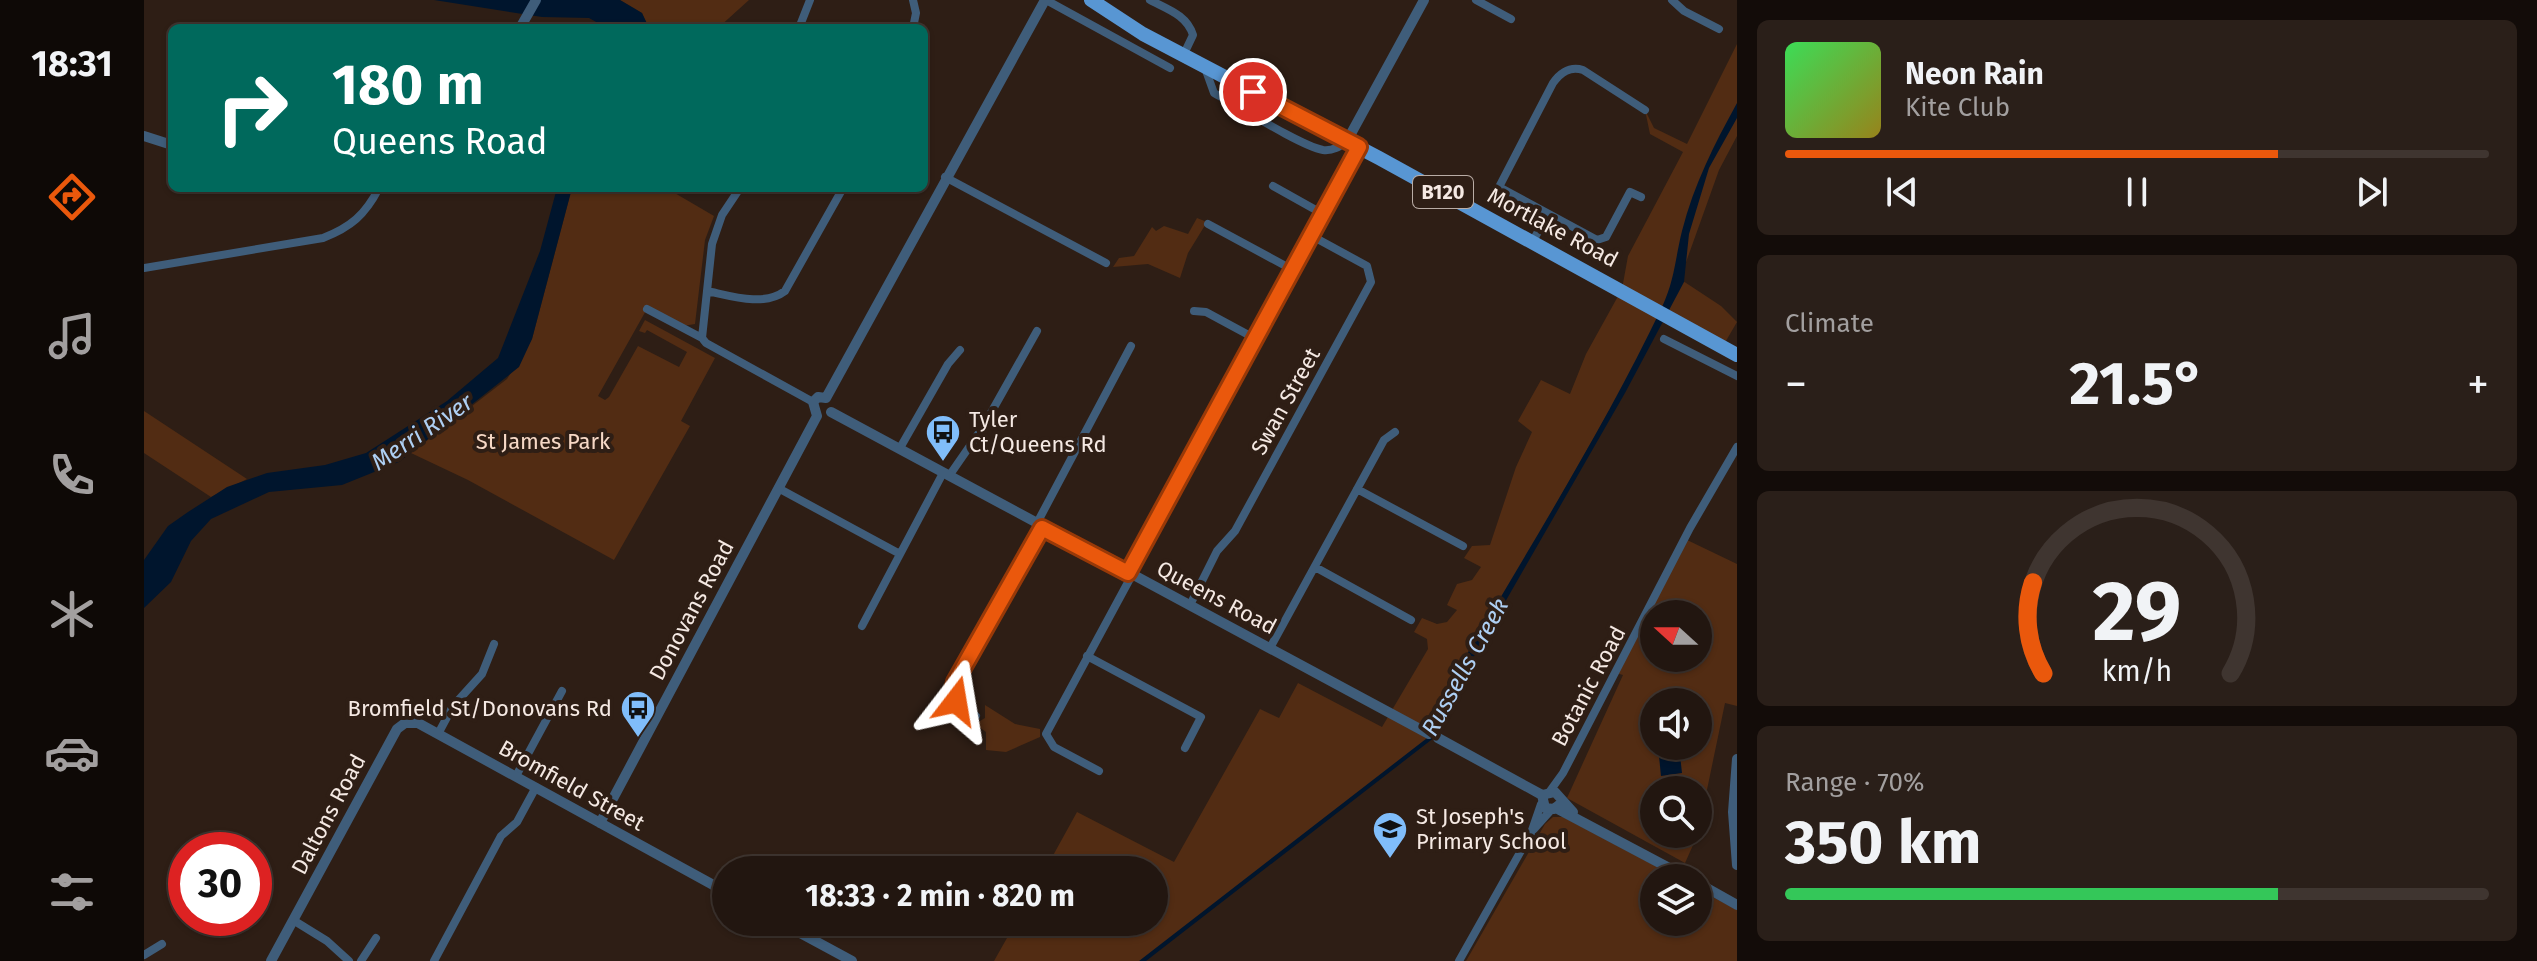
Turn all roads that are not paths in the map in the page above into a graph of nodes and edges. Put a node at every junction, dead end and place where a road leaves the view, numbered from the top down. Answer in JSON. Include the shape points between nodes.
{"nodes":[{"id":1,"x":536,"y":0,"type":"edge"},
{"id":2,"x":810,"y":0,"type":"edge"},
{"id":3,"x":913,"y":0,"type":"edge"},
{"id":4,"x":1046,"y":0,"type":"edge"},
{"id":5,"x":1091,"y":0,"type":"edge"},
{"id":6,"x":1150,"y":0,"type":"edge"},
{"id":7,"x":1424,"y":0,"type":"edge"},
{"id":8,"x":1476,"y":0,"type":"edge"},
{"id":9,"x":1672,"y":0,"type":"edge"},
{"id":10,"x":1511,"y":19,"type":"dead end"},
{"id":11,"x":523,"y":24,"type":"edge"},
{"id":12,"x":801,"y":24,"type":"edge"},
{"id":13,"x":914,"y":24,"type":"edge"},
{"id":14,"x":1719,"y":29,"type":"dead end"},
{"id":15,"x":1183,"y":56,"type":"junction"},
{"id":16,"x":1170,"y":68,"type":"dead end"},
{"id":17,"x":1645,"y":110,"type":"dead end"},
{"id":18,"x":144,"y":136,"type":"edge"},
{"id":19,"x":168,"y":144,"type":"edge"},
{"id":20,"x":1353,"y":144,"type":"junction"},
{"id":21,"x":945,"y":177,"type":"junction"},
{"id":22,"x":1273,"y":186,"type":"dead end"},
{"id":23,"x":377,"y":192,"type":"edge"},
{"id":24,"x":738,"y":192,"type":"edge"},
{"id":25,"x":841,"y":192,"type":"edge"},
{"id":26,"x":1641,"y":197,"type":"dead end"},
{"id":27,"x":1323,"y":214,"type":"junction"},
{"id":28,"x":1547,"y":215,"type":"junction"},
{"id":29,"x":1208,"y":223,"type":"dead end"},
{"id":30,"x":1312,"y":236,"type":"junction"},
{"id":31,"x":1533,"y":241,"type":"junction"},
{"id":32,"x":1106,"y":263,"type":"dead end"},
{"id":33,"x":144,"y":268,"type":"edge"},
{"id":34,"x":1293,"y":270,"type":"junction"},
{"id":35,"x":707,"y":291,"type":"junction"},
{"id":36,"x":647,"y":309,"type":"dead end"},
{"id":37,"x":1194,"y":311,"type":"dead end"},
{"id":38,"x":1037,"y":331,"type":"dead end"},
{"id":39,"x":1256,"y":339,"type":"junction"},
{"id":40,"x":1664,"y":339,"type":"dead end"},
{"id":41,"x":704,"y":340,"type":"junction"},
{"id":42,"x":1131,"y":346,"type":"dead end"},
{"id":43,"x":960,"y":350,"type":"dead end"},
{"id":44,"x":1737,"y":355,"type":"edge"},
{"id":45,"x":1737,"y":376,"type":"edge"},
{"id":46,"x":826,"y":398,"type":"junction"},
{"id":47,"x":813,"y":402,"type":"junction"},
{"id":48,"x":831,"y":412,"type":"junction"},
{"id":49,"x":817,"y":416,"type":"junction"},
{"id":50,"x":1395,"y":432,"type":"dead end"},
{"id":51,"x":1737,"y":447,"type":"edge"},
{"id":52,"x":900,"y":448,"type":"junction"},
{"id":53,"x":946,"y":474,"type":"junction"},
{"id":54,"x":778,"y":488,"type":"junction"},
{"id":55,"x":1357,"y":489,"type":"junction"},
{"id":56,"x":1039,"y":526,"type":"junction"},
{"id":57,"x":1463,"y":546,"type":"dead end"},
{"id":58,"x":900,"y":554,"type":"junction"},
{"id":59,"x":1315,"y":567,"type":"junction"},
{"id":60,"x":1130,"y":574,"type":"junction"},
{"id":61,"x":1190,"y":605,"type":"junction"},
{"id":62,"x":1411,"y":620,"type":"dead end"},
{"id":63,"x":862,"y":626,"type":"dead end"},
{"id":64,"x":494,"y":644,"type":"dead end"},
{"id":65,"x":1270,"y":648,"type":"junction"},
{"id":66,"x":1087,"y":656,"type":"junction"},
{"id":67,"x":562,"y":691,"type":"dead end"},
{"id":68,"x":976,"y":716,"type":"dead end"},
{"id":69,"x":397,"y":729,"type":"joint"},
{"id":70,"x":438,"y":734,"type":"junction"},
{"id":71,"x":1185,"y":748,"type":"dead end"},
{"id":72,"x":1737,"y":759,"type":"edge"},
{"id":73,"x":1099,"y":771,"type":"dead end"},
{"id":74,"x":516,"y":776,"type":"junction"},
{"id":75,"x":536,"y":787,"type":"junction"},
{"id":76,"x":1551,"y":800,"type":"junction"},
{"id":77,"x":600,"y":823,"type":"junction"},
{"id":78,"x":1663,"y":864,"type":"edge"},
{"id":79,"x":1737,"y":865,"type":"edge"},
{"id":80,"x":712,"y":884,"type":"edge"},
{"id":81,"x":1712,"y":891,"type":"edge"},
{"id":82,"x":1737,"y":905,"type":"edge"},
{"id":83,"x":293,"y":920,"type":"junction"},
{"id":84,"x":806,"y":936,"type":"edge"},
{"id":85,"x":376,"y":938,"type":"dead end"},
{"id":86,"x":162,"y":944,"type":"dead end"},
{"id":87,"x":144,"y":955,"type":"edge"},
{"id":88,"x":271,"y":961,"type":"edge"},
{"id":89,"x":349,"y":961,"type":"edge"},
{"id":90,"x":361,"y":961,"type":"edge"},
{"id":91,"x":434,"y":961,"type":"edge"},
{"id":92,"x":852,"y":961,"type":"edge"},
{"id":93,"x":1459,"y":961,"type":"edge"}],
"edges":[{"from":1,"to":11,"type":"street"},
{"from":2,"to":12,"type":"street"},
{"from":3,"to":13,"type":"street"},
{"from":4,"to":16,"type":"street"},
{"from":4,"to":21,"type":"street"},
{"from":5,"to":15,"type":"main road","name":"Mortlake Road","number":"B120"},
{"from":6,"to":15,"type":"street","via":[[1191,26],[1193,35]]},
{"from":7,"to":20,"type":"street"},
{"from":8,"to":10,"type":"street"},
{"from":9,"to":14,"type":"street"},
{"from":15,"to":20,"type":"main road","name":"Mortlake Road","number":"B120"},
{"from":17,"to":28,"type":"street","via":[[1583,70],[1568,69],[1557,77],[1499,187]]},
{"from":18,"to":19,"type":"street"},
{"from":20,"to":27,"type":"street"},
{"from":20,"to":31,"type":"main road","name":"Mortlake Road","number":"B120"},
{"from":21,"to":32,"type":"street"},
{"from":21,"to":46,"type":"street"},
{"from":22,"to":27,"type":"street"},
{"from":23,"to":33,"type":"street","via":[[363,215],[323,238]]},
{"from":24,"to":35,"type":"street","via":[[716,230]]},
{"from":25,"to":35,"type":"street","via":[[785,291],[775,298],[756,299]]},
{"from":26,"to":28,"type":"street","via":[[1626,190],[1601,240]]},
{"from":27,"to":30,"type":"street"},
{"from":28,"to":31,"type":"street"},
{"from":29,"to":34,"type":"street"},
{"from":30,"to":34,"type":"street"},
{"from":30,"to":61,"type":"street","name":"Swan Street","via":[[1367,266],[1371,282]]},
{"from":31,"to":44,"type":"main road","name":"Mortlake Road","number":"B120"},
{"from":34,"to":39,"type":"street"},
{"from":35,"to":41,"type":"street"},
{"from":36,"to":41,"type":"street"},
{"from":37,"to":39,"type":"street","via":[[1206,312]]},
{"from":38,"to":53,"type":"street","via":[[983,427]]},
{"from":39,"to":60,"type":"street"},
{"from":40,"to":45,"type":"street"},
{"from":41,"to":47,"type":"street"},
{"from":42,"to":56,"type":"street"},
{"from":43,"to":52,"type":"street"},
{"from":46,"to":47,"type":"street"},
{"from":46,"to":48,"type":"street"},
{"from":47,"to":49,"type":"street"},
{"from":48,"to":49,"type":"street"},
{"from":48,"to":52,"type":"street","name":"Queens Road"},
{"from":49,"to":54,"type":"street","name":"Donovans Road"},
{"from":50,"to":55,"type":"street","via":[[1384,440]]},
{"from":51,"to":76,"type":"street","name":"Botanic Road"},
{"from":52,"to":53,"type":"street","name":"Queens Road"},
{"from":53,"to":56,"type":"street","name":"Queens Road"},
{"from":53,"to":58,"type":"street"},
{"from":54,"to":58,"type":"street"},
{"from":54,"to":77,"type":"street","name":"Donovans Road"},
{"from":55,"to":57,"type":"street"},
{"from":55,"to":59,"type":"street"},
{"from":56,"to":60,"type":"street","name":"Queens Road"},
{"from":56,"to":68,"type":"street","via":[[952,688],[956,701]]},
{"from":58,"to":63,"type":"street"},
{"from":59,"to":62,"type":"street"},
{"from":59,"to":65,"type":"street"},
{"from":60,"to":61,"type":"street","name":"Queens Road"},
{"from":60,"to":66,"type":"street"},
{"from":61,"to":65,"type":"street","name":"Queens Road"},
{"from":64,"to":70,"type":"street","via":[[482,674],[454,703]]},
{"from":65,"to":76,"type":"street","name":"Queens Road"},
{"from":66,"to":71,"type":"street","via":[[1201,717]]},
{"from":66,"to":73,"type":"street","via":[[1046,734],[1054,747]]},
{"from":67,"to":74,"type":"street"},
{"from":69,"to":70,"type":"street","name":"Bromfield Street","via":[[418,723]]},
{"from":69,"to":83,"type":"street","name":"Daltons Road"},
{"from":70,"to":74,"type":"street","name":"Bromfield Street"},
{"from":72,"to":79,"type":"street"},
{"from":74,"to":75,"type":"street","name":"Bromfield Street"},
{"from":75,"to":77,"type":"street","name":"Bromfield Street"},
{"from":75,"to":91,"type":"street","via":[[517,822],[501,836]]},
{"from":76,"to":78,"type":"street","name":"Queens Road"},
{"from":76,"to":93,"type":"street","name":"Botanic Road"},
{"from":77,"to":80,"type":"street","name":"Bromfield Street"},
{"from":81,"to":82,"type":"street"},
{"from":83,"to":88,"type":"street","name":"Daltons Road"},
{"from":83,"to":89,"type":"street"},
{"from":84,"to":92,"type":"street"},
{"from":85,"to":90,"type":"street"},
{"from":86,"to":87,"type":"street"}]}
